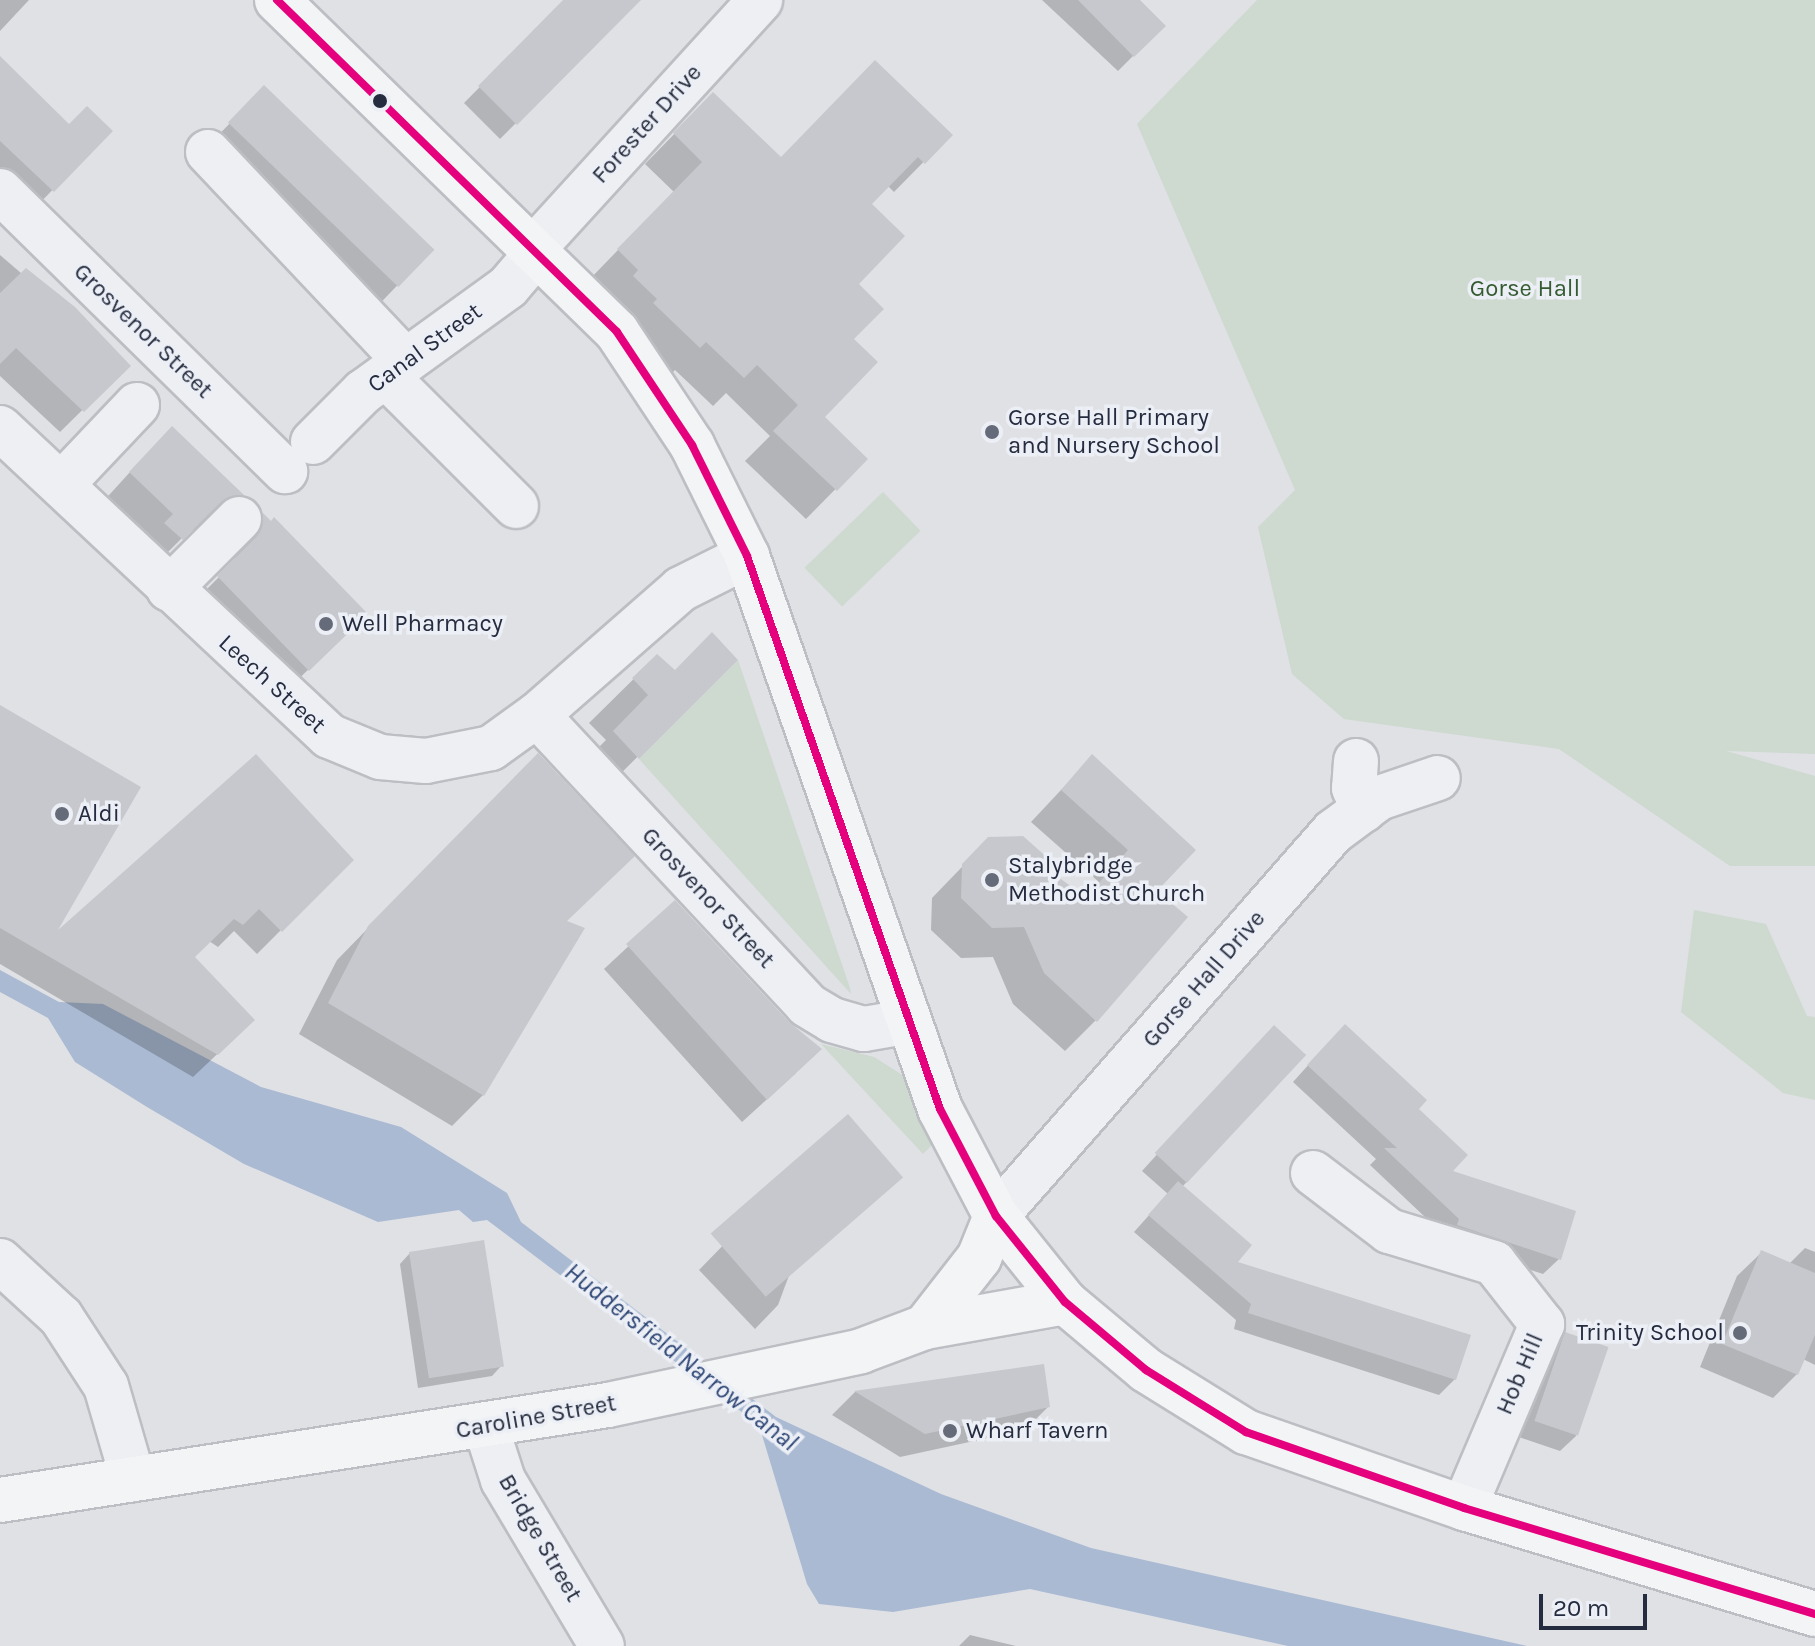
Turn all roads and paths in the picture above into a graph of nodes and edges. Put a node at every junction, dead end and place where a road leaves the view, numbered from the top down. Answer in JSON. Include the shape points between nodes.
{"nodes":[{"id":1,"x":277,"y":0,"type":"edge"},
{"id":2,"x":760,"y":0,"type":"edge"},
{"id":3,"x":208,"y":152,"type":"dead end"},
{"id":4,"x":0,"y":191,"type":"edge"},
{"id":5,"x":535,"y":251,"type":"junction"},
{"id":6,"x":396,"y":369,"type":"junction"},
{"id":7,"x":137,"y":405,"type":"dead end"},
{"id":8,"x":0,"y":428,"type":"edge"},
{"id":9,"x":299,"y":456,"type":"joint"},
{"id":10,"x":62,"y":484,"type":"junction"},
{"id":11,"x":516,"y":506,"type":"dead end"},
{"id":12,"x":239,"y":519,"type":"dead end"},
{"id":13,"x":747,"y":556,"type":"junction"},
{"id":14,"x":169,"y":589,"type":"junction"},
{"id":15,"x":537,"y":715,"type":"junction"},
{"id":16,"x":1356,"y":761,"type":"dead end"},
{"id":17,"x":1438,"y":778,"type":"dead end"},
{"id":18,"x":1364,"y":810,"type":"junction"},
{"id":19,"x":906,"y":1022,"type":"junction"},
{"id":20,"x":1313,"y":1173,"type":"dead end"},
{"id":21,"x":996,"y":1216,"type":"junction"},
{"id":22,"x":0,"y":1261,"type":"edge"},
{"id":23,"x":1065,"y":1302,"type":"junction"},
{"id":24,"x":925,"y":1327,"type":"junction"},
{"id":25,"x":486,"y":1427,"type":"junction"},
{"id":26,"x":133,"y":1479,"type":"junction"},
{"id":27,"x":0,"y":1500,"type":"edge"},
{"id":28,"x":1464,"y":1508,"type":"junction"},
{"id":29,"x":1815,"y":1614,"type":"edge"},
{"id":30,"x":602,"y":1646,"type":"edge"}],
"edges":[{"from":1,"to":5,"type":"main road"},
{"from":2,"to":5,"type":"street","name":"Forester Drive"},
{"from":3,"to":6,"type":"street"},
{"from":4,"to":9,"type":"street","name":"Grosvenor Street"},
{"from":5,"to":6,"type":"street","name":"Canal Street","via":[[508,287]]},
{"from":5,"to":13,"type":"main road","via":[[617,332],[692,445]]},
{"from":6,"to":9,"type":"street","name":"Canal Street","via":[[363,392]]},
{"from":6,"to":11,"type":"street"},
{"from":7,"to":10,"type":"street"},
{"from":8,"to":10,"type":"street","name":"Leech Street"},
{"from":10,"to":14,"type":"street","name":"Leech Street"},
{"from":12,"to":14,"type":"street"},
{"from":13,"to":15,"type":"street","name":"Leech Street","via":[[681,589]]},
{"from":13,"to":19,"type":"main road"},
{"from":14,"to":15,"type":"street","name":"Leech Street","via":[[329,736],[380,757],[426,761],[491,748]]},
{"from":15,"to":19,"type":"street","name":"Grosvenor Street","via":[[807,1005],[832,1020],[864,1029]]},
{"from":16,"to":18,"type":"street","via":[[1354,788]]},
{"from":17,"to":18,"type":"street","name":"Gorse Hall Drive","via":[[1379,798]]},
{"from":18,"to":21,"type":"street","name":"Gorse Hall Drive","via":[[1333,832]]},
{"from":19,"to":21,"type":"main road","via":[[940,1109]]},
{"from":20,"to":28,"type":"street","name":"Hob Hill","via":[[1389,1231],[1494,1263],[1542,1324]]},
{"from":21,"to":23,"type":"main road"},
{"from":21,"to":24,"type":"main road","via":[[979,1258]]},
{"from":22,"to":26,"type":"street","via":[[61,1317],[106,1386]]},
{"from":23,"to":24,"type":"main road","name":"Caroline Street"},
{"from":23,"to":28,"type":"main road","via":[[1146,1370],[1246,1432]]},
{"from":24,"to":25,"type":"main road","name":"Caroline Street","via":[[861,1351],[774,1371]]},
{"from":25,"to":26,"type":"main road","name":"Caroline Street"},
{"from":25,"to":30,"type":"street","name":"Bridge Street","via":[[503,1480]]},
{"from":26,"to":27,"type":"main road","name":"Caroline Street"},
{"from":28,"to":29,"type":"main road"}]}
